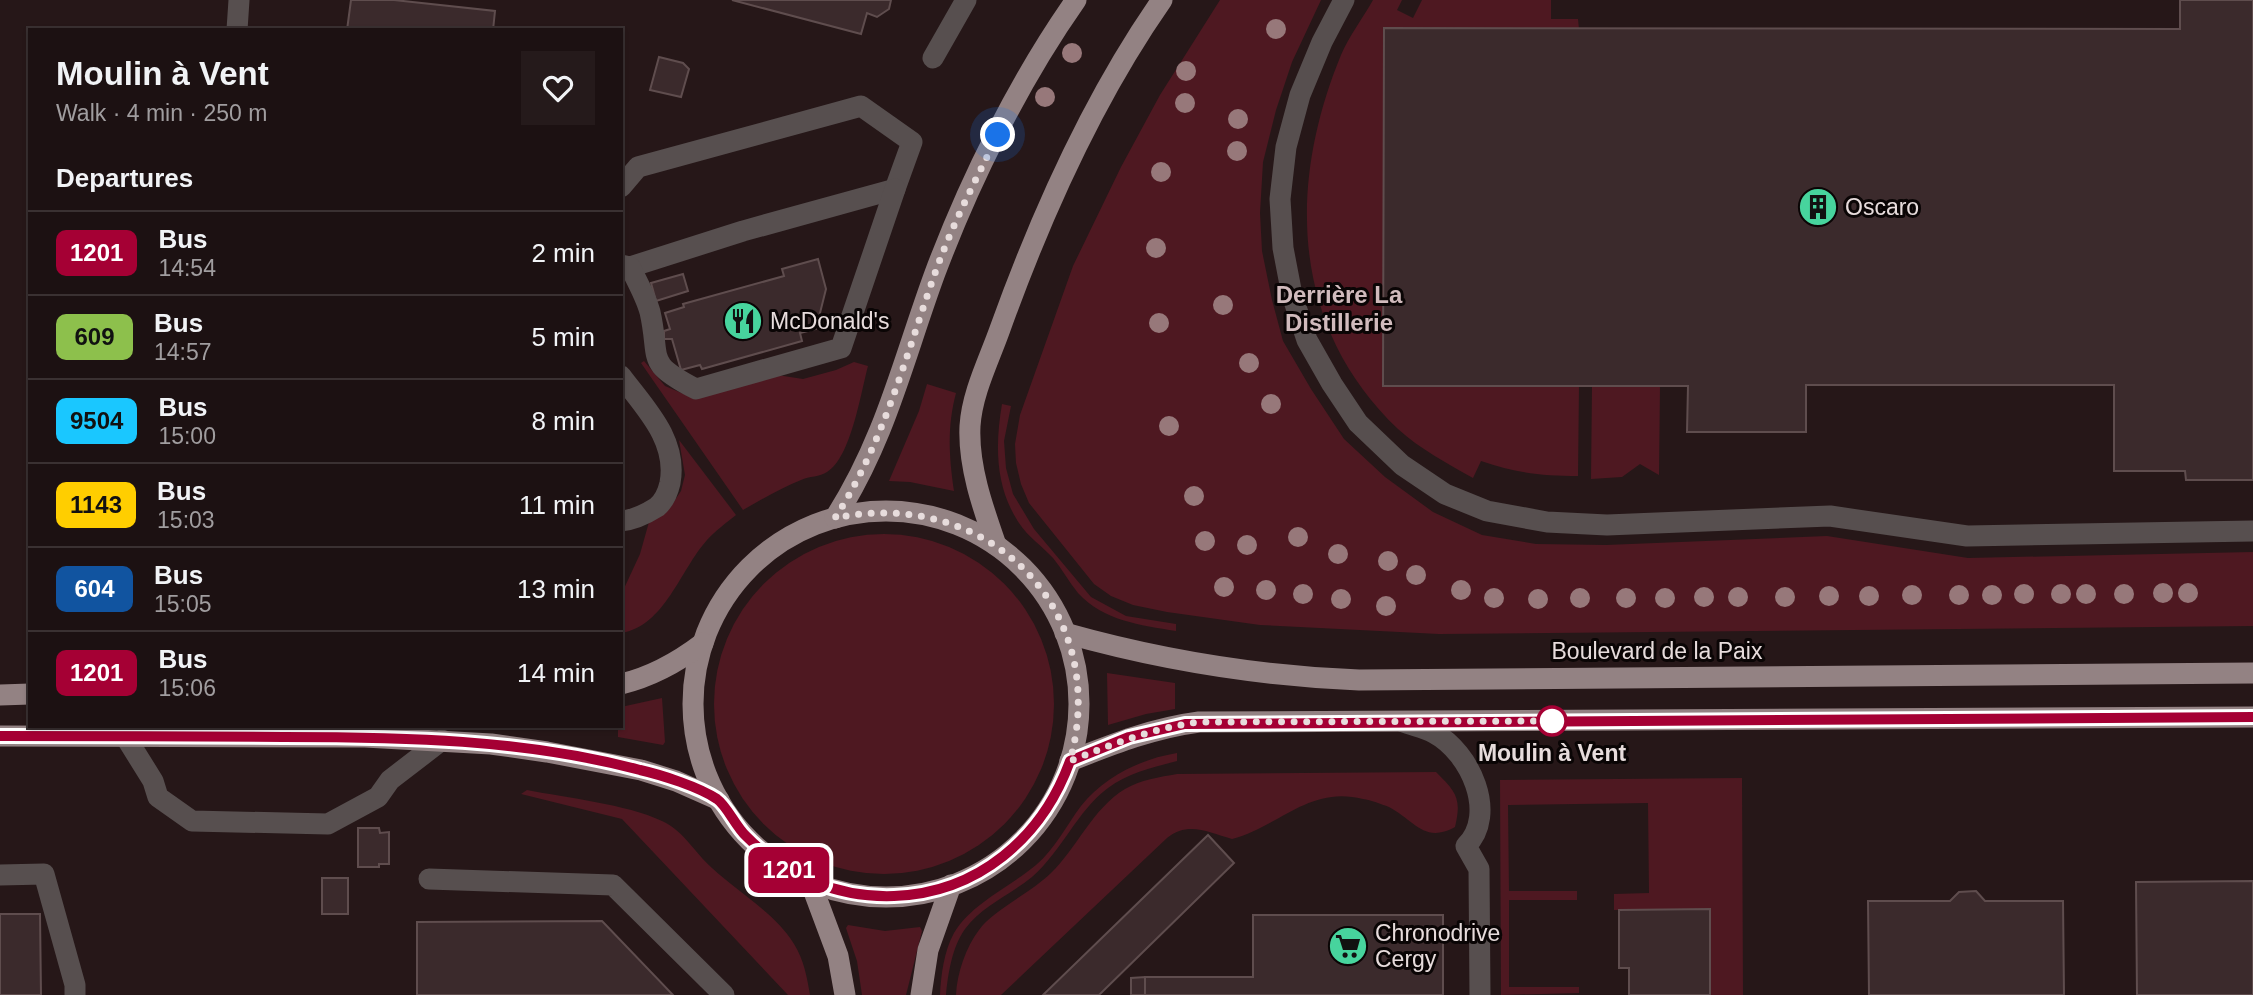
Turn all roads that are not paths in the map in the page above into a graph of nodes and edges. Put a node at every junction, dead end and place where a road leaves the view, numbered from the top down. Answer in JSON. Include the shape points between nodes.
{"nodes":[{"id":1,"x":239,"y":0,"type":"edge"},
{"id":2,"x":966,"y":0,"type":"edge"},
{"id":3,"x":1076,"y":0,"type":"edge"},
{"id":4,"x":1163,"y":0,"type":"edge"},
{"id":5,"x":1344,"y":0,"type":"edge"},
{"id":6,"x":237,"y":28,"type":"edge"},
{"id":7,"x":933,"y":58,"type":"dead end"},
{"id":8,"x":623,"y":185,"type":"edge"},
{"id":9,"x":895,"y":189,"type":"junction"},
{"id":10,"x":626,"y":266,"type":"edge"},
{"id":11,"x":623,"y":379,"type":"edge"},
{"id":12,"x":835,"y":518,"type":"junction"},
{"id":13,"x":623,"y":520,"type":"edge"},
{"id":14,"x":2253,"y":531,"type":"edge"},
{"id":15,"x":996,"y":545,"type":"junction"},
{"id":16,"x":1065,"y":633,"type":"junction"},
{"id":17,"x":703,"y":643,"type":"junction"},
{"id":18,"x":2253,"y":673,"type":"edge"},
{"id":19,"x":623,"y":683,"type":"edge"},
{"id":20,"x":28,"y":694,"type":"edge"},
{"id":21,"x":0,"y":695,"type":"edge"},
{"id":22,"x":2253,"y":717,"type":"edge"},
{"id":23,"x":1404,"y":722,"type":"junction"},
{"id":24,"x":0,"y":736,"type":"edge"},
{"id":25,"x":125,"y":736,"type":"junction"},
{"id":26,"x":442,"y":740,"type":"junction"},
{"id":27,"x":1070,"y":761,"type":"junction"},
{"id":28,"x":719,"y":800,"type":"junction"},
{"id":29,"x":0,"y":875,"type":"edge"},
{"id":30,"x":429,"y":879,"type":"dead end"},
{"id":31,"x":810,"y":881,"type":"junction"},
{"id":32,"x":951,"y":885,"type":"junction"},
{"id":33,"x":75,"y":995,"type":"edge"},
{"id":34,"x":724,"y":995,"type":"edge"},
{"id":35,"x":845,"y":995,"type":"edge"},
{"id":36,"x":921,"y":995,"type":"edge"},
{"id":37,"x":1480,"y":995,"type":"edge"}],
"edges":[{"from":1,"to":6,"type":"street"},
{"from":2,"to":7,"type":"street"},
{"from":3,"to":12,"type":"main road","via":[[1031,69],[956,219],[879,436]]},
{"from":4,"to":15,"type":"main road","via":[[1113,79],[1062,179],[1020,274],[978,390],[970,428],[972,456]]},
{"from":5,"to":14,"type":"street","via":[[1300,95],[1286,146],[1280,199],[1292,295],[1307,340],[1358,423],[1402,465],[1445,494],[1487,511],[1547,522],[1607,525],[1830,516],[1967,536]]},
{"from":8,"to":9,"type":"street","via":[[638,167],[860,106],[912,142]]},
{"from":9,"to":10,"type":"street"},
{"from":9,"to":10,"type":"street","via":[[841,348],[828,352],[696,388],[671,376],[656,359],[649,310]]},
{"from":11,"to":13,"type":"street","via":[[664,435],[672,471],[662,503],[647,514]]},
{"from":12,"to":15,"type":"main road","via":[[877,512],[918,514],[959,526]]},
{"from":12,"to":17,"type":"main road","via":[[783,541],[753,564],[729,593]]},
{"from":15,"to":16,"type":"main road","via":[[1037,584]]},
{"from":16,"to":18,"type":"main road","name":"Boulevard de la Paix","via":[[1240,669],[1359,680]]},
{"from":16,"to":27,"type":"main road","via":[[1076,669],[1079,706]]},
{"from":17,"to":19,"type":"main road","via":[[674,663]]},
{"from":17,"to":28,"type":"main road","via":[[694,683],[694,723],[702,763]]},
{"from":20,"to":21,"type":"main road"},
{"from":22,"to":23,"type":"main road"},
{"from":23,"to":27,"type":"main road","via":[[1185,724],[1129,737]]},
{"from":23,"to":37,"type":"street","via":[[1448,743],[1474,777],[1478,825],[1466,846],[1479,869]]},
{"from":24,"to":25,"type":"main road"},
{"from":25,"to":26,"type":"main road"},
{"from":25,"to":26,"type":"street","via":[[158,797],[192,821],[328,824],[377,797],[390,779]]},
{"from":26,"to":28,"type":"main road","via":[[608,763],[676,781]]},
{"from":27,"to":32,"type":"main road","via":[[1044,814],[1018,844],[986,868]]},
{"from":28,"to":31,"type":"main road","via":[[758,848]]},
{"from":29,"to":33,"type":"street","via":[[44,874]]},
{"from":30,"to":34,"type":"street","via":[[613,885]]},
{"from":31,"to":32,"type":"main road","via":[[844,892],[880,896],[916,894]]},
{"from":31,"to":35,"type":"main road","via":[[838,956]]},
{"from":32,"to":36,"type":"main road","via":[[928,950]]}]}
